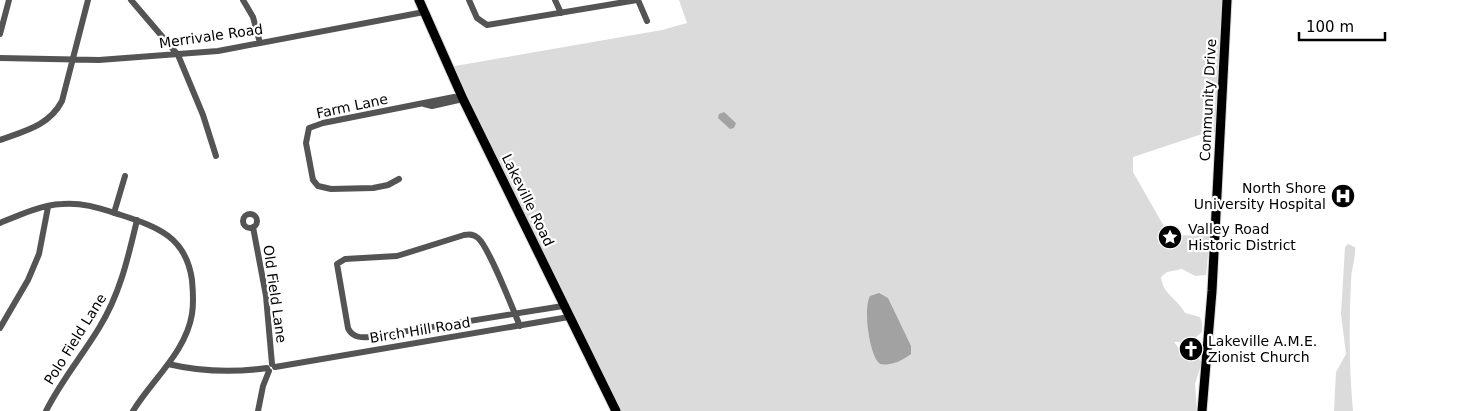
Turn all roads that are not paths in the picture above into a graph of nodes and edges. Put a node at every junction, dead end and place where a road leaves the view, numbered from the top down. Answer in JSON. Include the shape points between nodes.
{"nodes":[{"id":1,"x":9,"y":0,"type":"edge"},
{"id":2,"x":88,"y":0,"type":"edge"},
{"id":3,"x":132,"y":0,"type":"edge"},
{"id":4,"x":243,"y":0,"type":"edge"},
{"id":5,"x":419,"y":0,"type":"edge"},
{"id":6,"x":469,"y":0,"type":"edge"},
{"id":7,"x":555,"y":0,"type":"edge"},
{"id":8,"x":638,"y":0,"type":"edge"},
{"id":9,"x":1227,"y":0,"type":"edge"},
{"id":10,"x":424,"y":12,"type":"junction"},
{"id":11,"x":561,"y":13,"type":"junction"},
{"id":12,"x":647,"y":21,"type":"dead end"},
{"id":13,"x":0,"y":34,"type":"edge"},
{"id":14,"x":260,"y":43,"type":"junction"},
{"id":15,"x":178,"y":55,"type":"junction"},
{"id":16,"x":0,"y":58,"type":"edge"},
{"id":17,"x":72,"y":60,"type":"junction"},
{"id":18,"x":463,"y":99,"type":"junction"},
{"id":19,"x":0,"y":140,"type":"edge"},
{"id":20,"x":216,"y":156,"type":"dead end"},
{"id":21,"x":125,"y":176,"type":"dead end"},
{"id":22,"x":399,"y":178,"type":"dead end"},
{"id":23,"x":48,"y":207,"type":"junction"},
{"id":24,"x":114,"y":213,"type":"junction"},
{"id":25,"x":137,"y":220,"type":"junction"},
{"id":26,"x":0,"y":223,"type":"edge"},
{"id":27,"x":253,"y":227,"type":"dead end"},
{"id":28,"x":564,"y":306,"type":"junction"},
{"id":29,"x":515,"y":314,"type":"junction"},
{"id":30,"x":569,"y":317,"type":"junction"},
{"id":31,"x":520,"y":326,"type":"junction"},
{"id":32,"x":0,"y":328,"type":"edge"},
{"id":33,"x":168,"y":364,"type":"junction"},
{"id":34,"x":271,"y":368,"type":"junction"},
{"id":35,"x":46,"y":411,"type":"edge"},
{"id":36,"x":133,"y":411,"type":"edge"},
{"id":37,"x":258,"y":411,"type":"edge"},
{"id":38,"x":616,"y":411,"type":"edge"},
{"id":39,"x":1202,"y":411,"type":"edge"}],
"edges":[{"from":1,"to":13,"type":"street"},
{"from":2,"to":17,"type":"street"},
{"from":3,"to":15,"type":"street"},
{"from":4,"to":14,"type":"street"},
{"from":5,"to":10,"type":"main road","name":"Lakeville Road"},
{"from":6,"to":11,"type":"street","via":[[481,23],[493,25]]},
{"from":7,"to":11,"type":"street"},
{"from":8,"to":11,"type":"street"},
{"from":8,"to":12,"type":"street"},
{"from":9,"to":39,"type":"main road","name":"Community Drive","via":[[1212,291]]},
{"from":10,"to":14,"type":"street","name":"Merrivale Road"},
{"from":10,"to":18,"type":"main road","name":"Lakeville Road"},
{"from":14,"to":15,"type":"street","name":"Merrivale Road"},
{"from":15,"to":17,"type":"street","name":"Merrivale Road"},
{"from":15,"to":20,"type":"street"},
{"from":16,"to":17,"type":"street","name":"Merrivale Road"},
{"from":17,"to":19,"type":"street","via":[[62,102],[54,115],[34,128]]},
{"from":18,"to":22,"type":"street","name":"Farm Lane","via":[[314,125],[306,136],[313,180],[318,186],[331,189],[373,188],[388,185]]},
{"from":18,"to":28,"type":"main road","name":"Lakeville Road"},
{"from":21,"to":24,"type":"street"},
{"from":23,"to":24,"type":"street","via":[[78,204]]},
{"from":23,"to":26,"type":"street"},
{"from":23,"to":32,"type":"street","via":[[28,280]]},
{"from":24,"to":25,"type":"street"},
{"from":25,"to":33,"type":"street","via":[[176,242],[190,267],[194,297],[192,315],[184,338]]},
{"from":25,"to":35,"type":"street","name":"Polo Field Lane","via":[[125,274],[116,297]]},
{"from":27,"to":34,"type":"street","name":"Old Field Lane","via":[[266,296]]},
{"from":28,"to":29,"type":"street"},
{"from":28,"to":30,"type":"main road","name":"Lakeville Road"},
{"from":29,"to":29,"type":"street","via":[[484,246],[473,234],[464,234],[397,256],[338,262],[347,322],[351,334],[359,337]]},
{"from":29,"to":31,"type":"street"},
{"from":30,"to":31,"type":"street","name":"Birch Hill Road"},
{"from":30,"to":38,"type":"main road","name":"Lakeville Road"},
{"from":31,"to":34,"type":"street","name":"Birch Hill Road"},
{"from":33,"to":34,"type":"street","name":"Birch Hill Road","via":[[221,372]]},
{"from":33,"to":36,"type":"street"},
{"from":34,"to":37,"type":"street","name":"Old Field Lane"}]}
